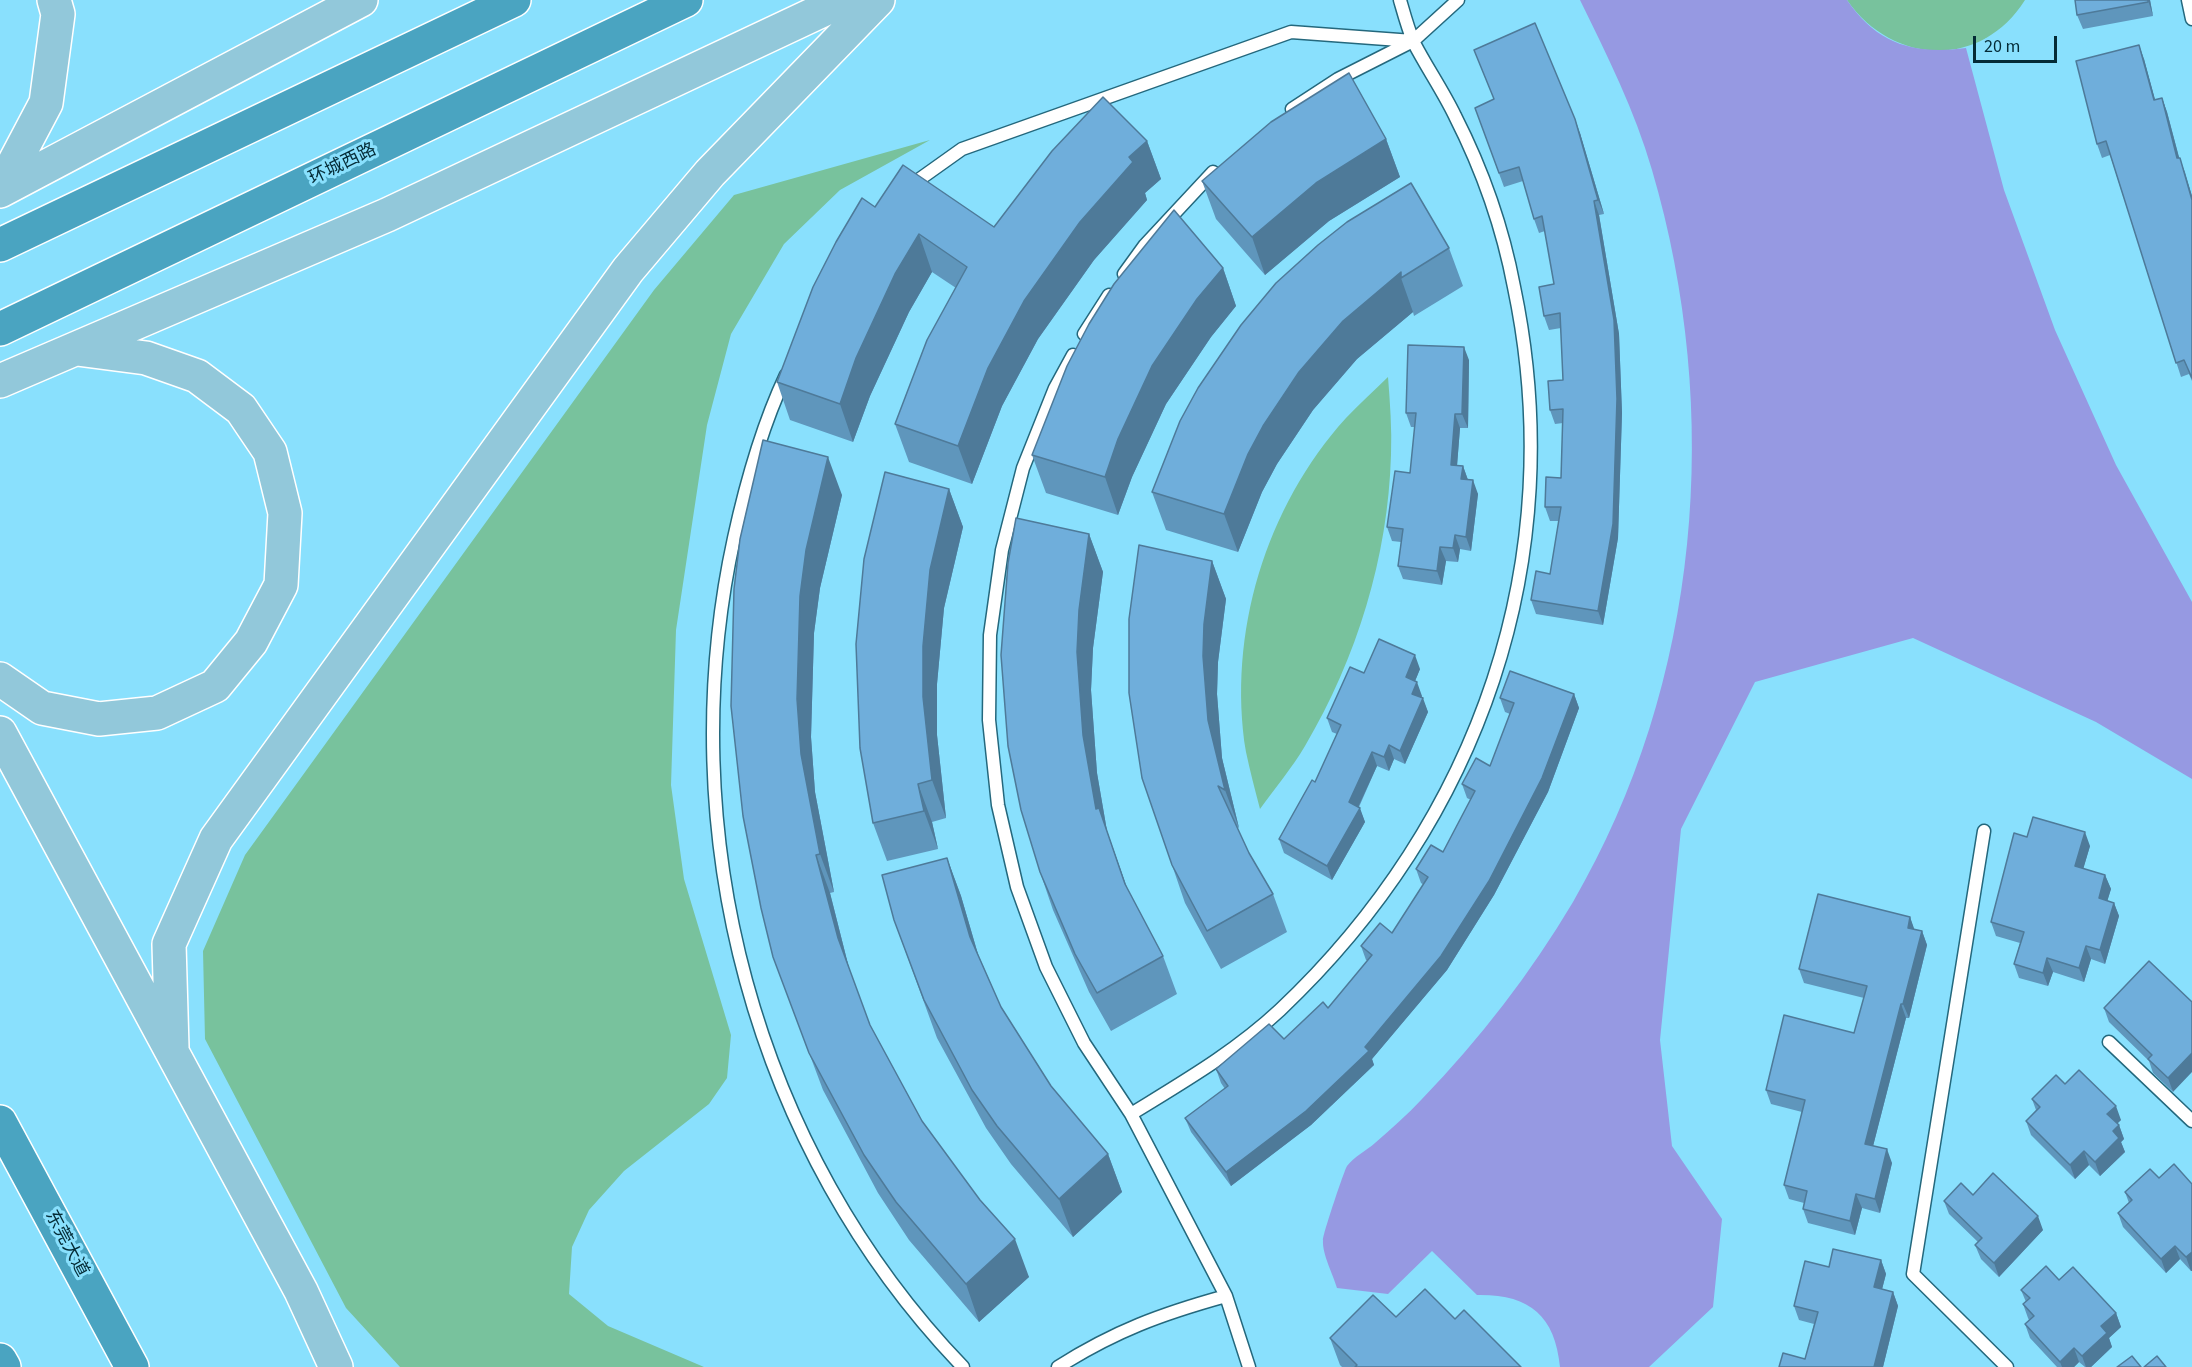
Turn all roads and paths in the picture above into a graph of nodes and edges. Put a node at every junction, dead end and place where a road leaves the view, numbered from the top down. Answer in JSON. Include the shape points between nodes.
{"nodes":[{"id":1,"x":54,"y":0,"type":"edge"},
{"id":2,"x":361,"y":0,"type":"edge"},
{"id":3,"x":514,"y":0,"type":"edge"},
{"id":4,"x":686,"y":0,"type":"edge"},
{"id":5,"x":844,"y":0,"type":"edge"},
{"id":6,"x":878,"y":0,"type":"edge"},
{"id":7,"x":1400,"y":0,"type":"edge"},
{"id":8,"x":1458,"y":0,"type":"edge"},
{"id":9,"x":2188,"y":0,"type":"edge"},
{"id":10,"x":2192,"y":19,"type":"edge"},
{"id":11,"x":1413,"y":41,"type":"junction"},
{"id":12,"x":1284,"y":114,"type":"edge"},
{"id":13,"x":1226,"y":161,"type":"edge"},
{"id":14,"x":0,"y":190,"type":"edge"},
{"id":15,"x":900,"y":193,"type":"edge"},
{"id":16,"x":0,"y":245,"type":"edge"},
{"id":17,"x":0,"y":329,"type":"edge"},
{"id":18,"x":75,"y":349,"type":"junction"},
{"id":19,"x":793,"y":359,"type":"edge"},
{"id":20,"x":0,"y":381,"type":"edge"},
{"id":21,"x":0,"y":679,"type":"edge"},
{"id":22,"x":0,"y":733,"type":"edge"},
{"id":23,"x":1984,"y":831,"type":"dead end"},
{"id":24,"x":2109,"y":1041,"type":"dead end"},
{"id":25,"x":172,"y":1048,"type":"junction"},
{"id":26,"x":1131,"y":1114,"type":"junction"},
{"id":27,"x":2192,"y":1121,"type":"edge"},
{"id":28,"x":0,"y":1122,"type":"edge"},
{"id":29,"x":1226,"y":1296,"type":"junction"},
{"id":30,"x":0,"y":1360,"type":"edge"},
{"id":31,"x":4,"y":1367,"type":"edge"},
{"id":32,"x":132,"y":1367,"type":"edge"},
{"id":33,"x":336,"y":1367,"type":"edge"},
{"id":34,"x":963,"y":1367,"type":"edge"},
{"id":35,"x":1058,"y":1367,"type":"edge"},
{"id":36,"x":1249,"y":1367,"type":"edge"},
{"id":37,"x":2007,"y":1367,"type":"edge"}],
"edges":[{"from":1,"to":14,"type":"main road","via":[[58,14],[46,103]]},
{"from":2,"to":14,"type":"main road"},
{"from":3,"to":16,"type":"highway"},
{"from":4,"to":17,"type":"highway","name":"环城西路"},
{"from":5,"to":18,"type":"main road","via":[[387,215]]},
{"from":6,"to":25,"type":"main road","via":[[710,173],[628,270],[216,838],[169,944]]},
{"from":7,"to":11,"type":"lane"},
{"from":8,"to":11,"type":"lane"},
{"from":9,"to":10,"type":"lane"},
{"from":11,"to":12,"type":"lane","via":[[1338,79]]},
{"from":11,"to":15,"type":"lane","via":[[1291,32],[962,148]]},
{"from":11,"to":26,"type":"lane","via":[[1456,118],[1490,200],[1514,286],[1528,374],[1532,463],[1524,552],[1507,639],[1479,723],[1442,804],[1395,880],[1340,950],[1277,1012],[1207,1068]]},
{"from":13,"to":26,"type":"lane","via":[[1145,244],[1095,314],[1055,388],[1023,468],[1002,550],[990,634],[989,720],[996,794],[1017,887],[1055,986],[1084,1043]]},
{"from":18,"to":20,"type":"main road"},
{"from":18,"to":21,"type":"main road","via":[[146,358],[197,376],[241,409],[270,452],[285,513],[281,585],[251,642],[215,686],[158,713],[99,719],[42,708]]},
{"from":19,"to":34,"type":"lane","via":[[746,485],[724,584],[713,684],[713,784],[724,885],[746,984],[778,1079],[820,1170],[872,1256],[933,1336]]},
{"from":22,"to":25,"type":"main road"},
{"from":23,"to":37,"type":"lane","via":[[1913,1274]]},
{"from":24,"to":27,"type":"lane"},
{"from":25,"to":33,"type":"main road","via":[[302,1291]]},
{"from":26,"to":29,"type":"lane"},
{"from":28,"to":32,"type":"highway","name":"东莞大道"},
{"from":29,"to":35,"type":"lane","via":[[1159,1315],[1095,1344]]},
{"from":29,"to":36,"type":"lane"},
{"from":30,"to":31,"type":"highway"}]}
